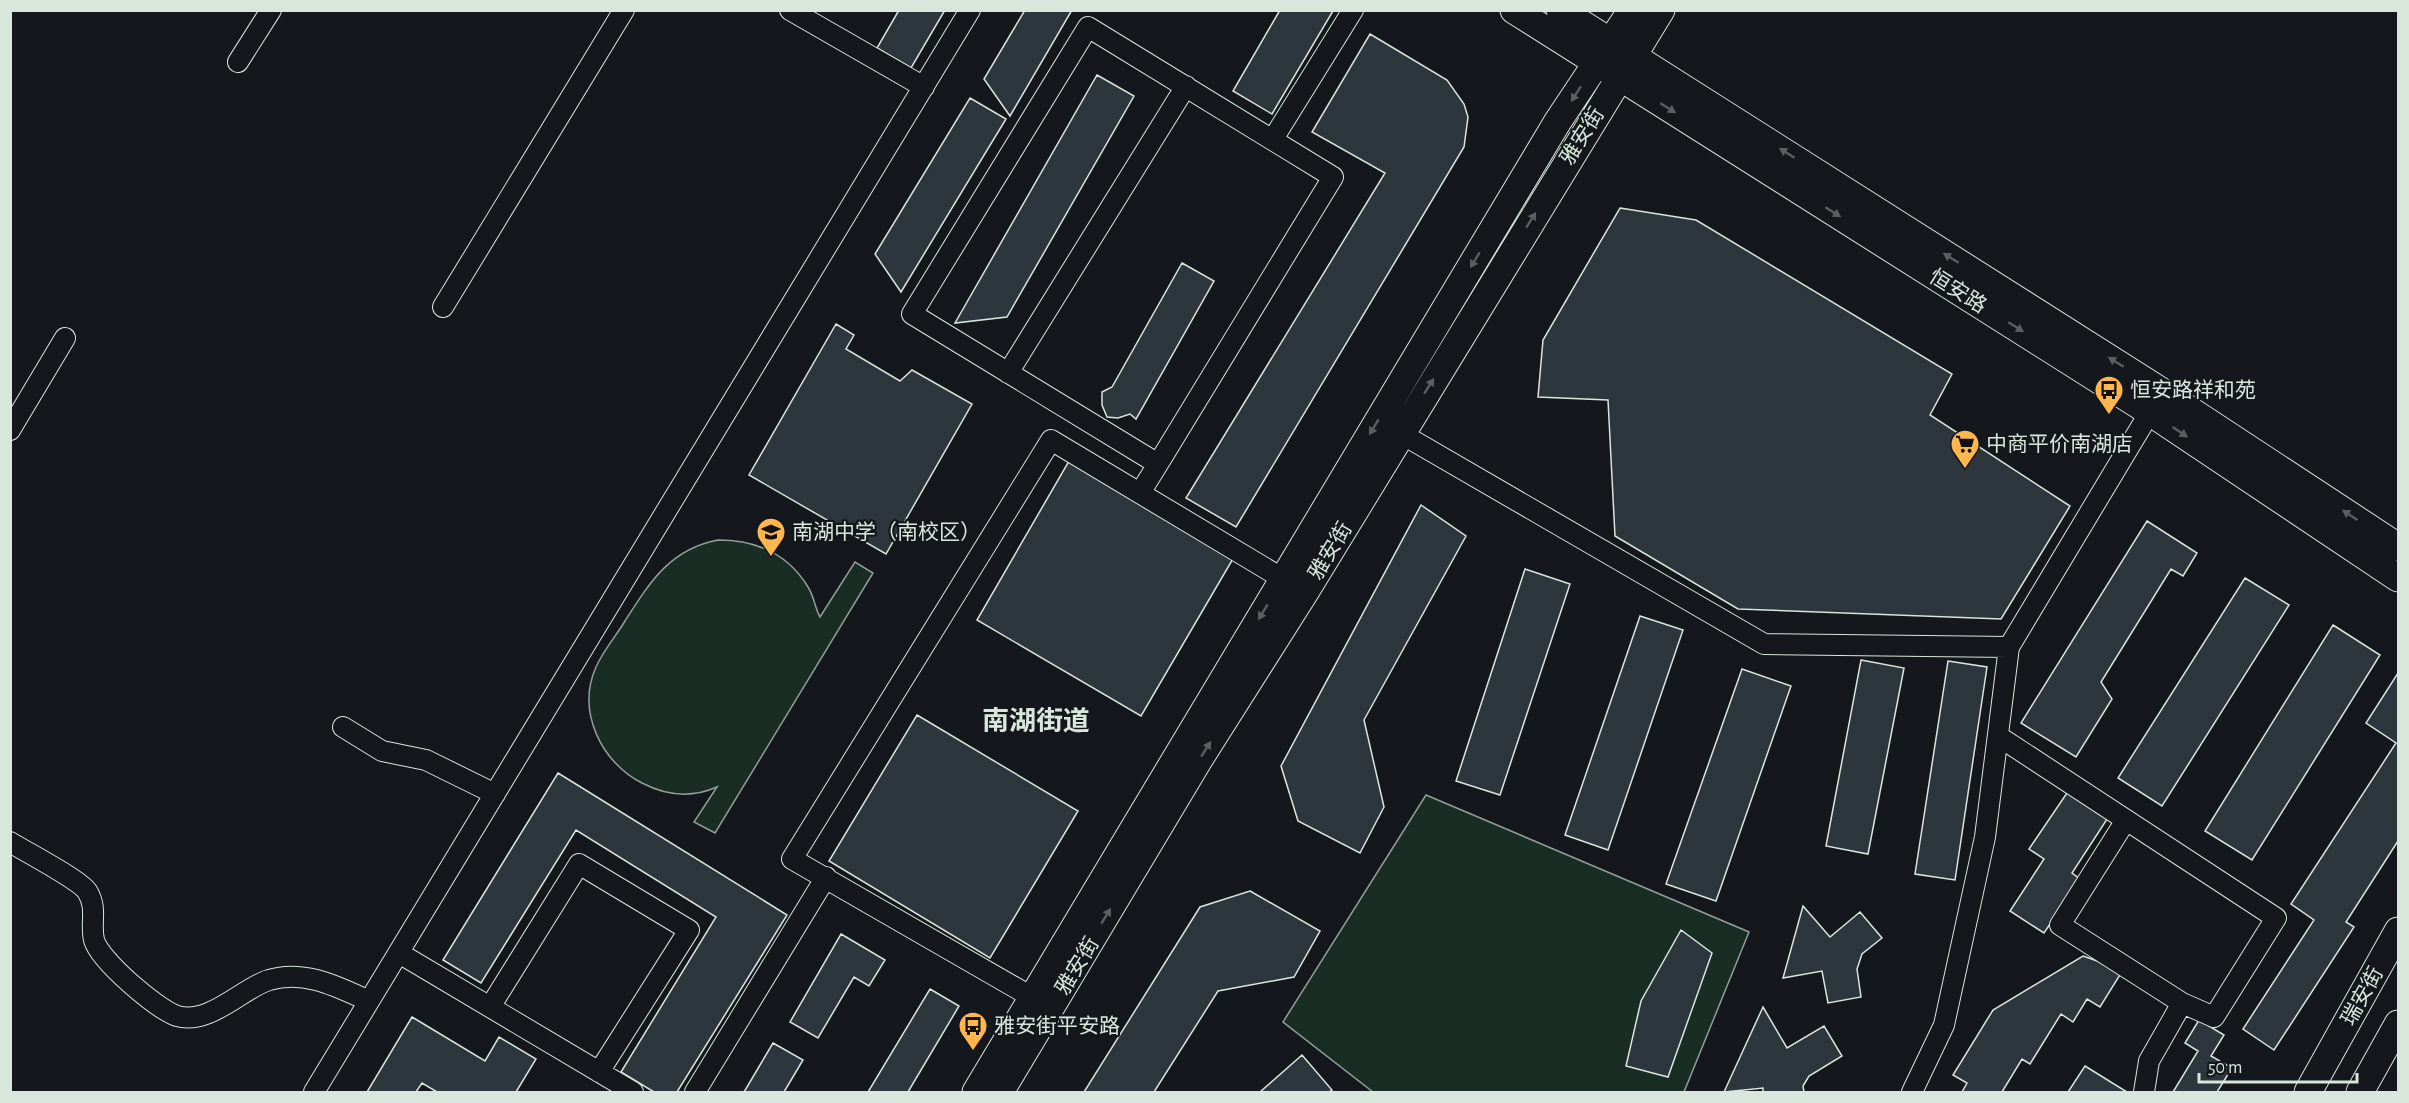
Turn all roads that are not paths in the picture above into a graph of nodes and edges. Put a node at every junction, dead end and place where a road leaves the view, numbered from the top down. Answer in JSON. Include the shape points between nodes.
{"nodes":[{"id":1,"x":271,"y":10,"type":"edge"},
{"id":2,"x":624,"y":10,"type":"edge"},
{"id":3,"x":790,"y":10,"type":"edge"},
{"id":4,"x":970,"y":10,"type":"edge"},
{"id":5,"x":1353,"y":10,"type":"edge"},
{"id":6,"x":1514,"y":10,"type":"edge"},
{"id":7,"x":1560,"y":10,"type":"edge"},
{"id":8,"x":1632,"y":10,"type":"edge"},
{"id":9,"x":1661,"y":10,"type":"edge"},
{"id":10,"x":1615,"y":59,"type":"junction"},
{"id":11,"x":238,"y":62,"type":"dead end"},
{"id":12,"x":1186,"y":86,"type":"junction"},
{"id":13,"x":924,"y":87,"type":"junction"},
{"id":14,"x":1273,"y":139,"type":"junction"},
{"id":15,"x":443,"y":308,"type":"dead end"},
{"id":16,"x":65,"y":338,"type":"dead end"},
{"id":17,"x":1008,"y":373,"type":"junction"},
{"id":18,"x":2156,"y":402,"type":"junction"},
{"id":19,"x":10,"y":430,"type":"edge"},
{"id":20,"x":1400,"y":433,"type":"junction"},
{"id":21,"x":1158,"y":464,"type":"junction"},
{"id":22,"x":1140,"y":493,"type":"junction"},
{"id":23,"x":2398,"y":547,"type":"edge"},
{"id":24,"x":2398,"y":578,"type":"edge"},
{"id":25,"x":1294,"y":585,"type":"junction"},
{"id":26,"x":2009,"y":647,"type":"junction"},
{"id":27,"x":343,"y":727,"type":"dead end"},
{"id":28,"x":1998,"y":735,"type":"junction"},
{"id":29,"x":495,"y":794,"type":"junction"},
{"id":30,"x":2126,"y":820,"type":"junction"},
{"id":31,"x":10,"y":842,"type":"edge"},
{"id":32,"x":826,"y":877,"type":"junction"},
{"id":33,"x":2398,"y":931,"type":"edge"},
{"id":34,"x":399,"y":953,"type":"junction"},
{"id":35,"x":369,"y":1001,"type":"junction"},
{"id":36,"x":1042,"y":1002,"type":"junction"},
{"id":37,"x":2182,"y":1003,"type":"junction"},
{"id":38,"x":490,"y":1007,"type":"junction"},
{"id":39,"x":2398,"y":1024,"type":"edge"},
{"id":40,"x":599,"y":1072,"type":"junction"},
{"id":41,"x":314,"y":1092,"type":"edge"},
{"id":42,"x":633,"y":1092,"type":"edge"},
{"id":43,"x":695,"y":1092,"type":"edge"},
{"id":44,"x":976,"y":1092,"type":"edge"},
{"id":45,"x":1000,"y":1092,"type":"edge"},
{"id":46,"x":1912,"y":1092,"type":"edge"},
{"id":47,"x":2144,"y":1092,"type":"edge"},
{"id":48,"x":2308,"y":1092,"type":"edge"},
{"id":49,"x":2361,"y":1092,"type":"edge"}],
"edges":[{"from":1,"to":11,"type":"street"},
{"from":2,"to":15,"type":"street"},
{"from":3,"to":13,"type":"street"},
{"from":4,"to":13,"type":"street"},
{"from":5,"to":14,"type":"street"},
{"from":6,"to":10,"type":"main road","name":"恒安路"},
{"from":7,"to":10,"type":"main road","name":"恒安路"},
{"from":8,"to":10,"type":"main road","name":"雅安街"},
{"from":9,"to":10,"type":"main road","name":"雅安街"},
{"from":10,"to":18,"type":"main road","name":"恒安路"},
{"from":20,"to":10,"type":"main road","name":"雅安街","one_way":true},
{"from":10,"to":25,"type":"main road","name":"雅安街","one_way":true,"via":[[1558,121]]},
{"from":12,"to":14,"type":"street"},
{"from":12,"to":17,"type":"street"},
{"from":12,"to":17,"type":"street","via":[[1088,27],[912,314]]},
{"from":13,"to":29,"type":"street"},
{"from":14,"to":21,"type":"street","via":[[1334,177]]},
{"from":16,"to":19,"type":"street"},
{"from":17,"to":21,"type":"street"},
{"from":23,"to":18,"type":"main road","name":"恒安路","one_way":true},
{"from":18,"to":24,"type":"main road","name":"恒安路","one_way":true},
{"from":18,"to":26,"type":"street"},
{"from":20,"to":25,"type":"main road","name":"雅安街"},
{"from":20,"to":26,"type":"street","via":[[1764,644]]},
{"from":21,"to":22,"type":"street"},
{"from":22,"to":25,"type":"street"},
{"from":22,"to":32,"type":"street","via":[[1051,440],[792,859]]},
{"from":25,"to":36,"type":"main road","name":"雅安街","via":[[1198,761]]},
{"from":26,"to":28,"type":"street"},
{"from":27,"to":29,"type":"street","via":[[382,751],[426,760]]},
{"from":28,"to":30,"type":"street"},
{"from":28,"to":46,"type":"street","via":[[1986,837],[1944,1025]]},
{"from":29,"to":34,"type":"street"},
{"from":30,"to":37,"type":"street","via":[[2060,925]]},
{"from":30,"to":37,"type":"street","via":[[2276,918],[2214,1017]]},
{"from":31,"to":35,"type":"street","via":[[86,889],[95,913],[94,938],[99,951],[137,988],[177,1016],[190,1018],[212,1011],[266,980],[281,977],[315,979]]},
{"from":32,"to":36,"type":"street"},
{"from":32,"to":43,"type":"street"},
{"from":33,"to":48,"type":"main road","name":"瑞安街"},
{"from":34,"to":35,"type":"street"},
{"from":34,"to":38,"type":"street"},
{"from":35,"to":41,"type":"street"},
{"from":36,"to":44,"type":"main road","name":"雅安街"},
{"from":36,"to":45,"type":"main road","name":"雅安街"},
{"from":37,"to":47,"type":"street","via":[[2149,1061]]},
{"from":38,"to":40,"type":"street"},
{"from":38,"to":40,"type":"street","via":[[579,864],[688,930]]},
{"from":39,"to":49,"type":"main road"},
{"from":40,"to":42,"type":"street"}]}
